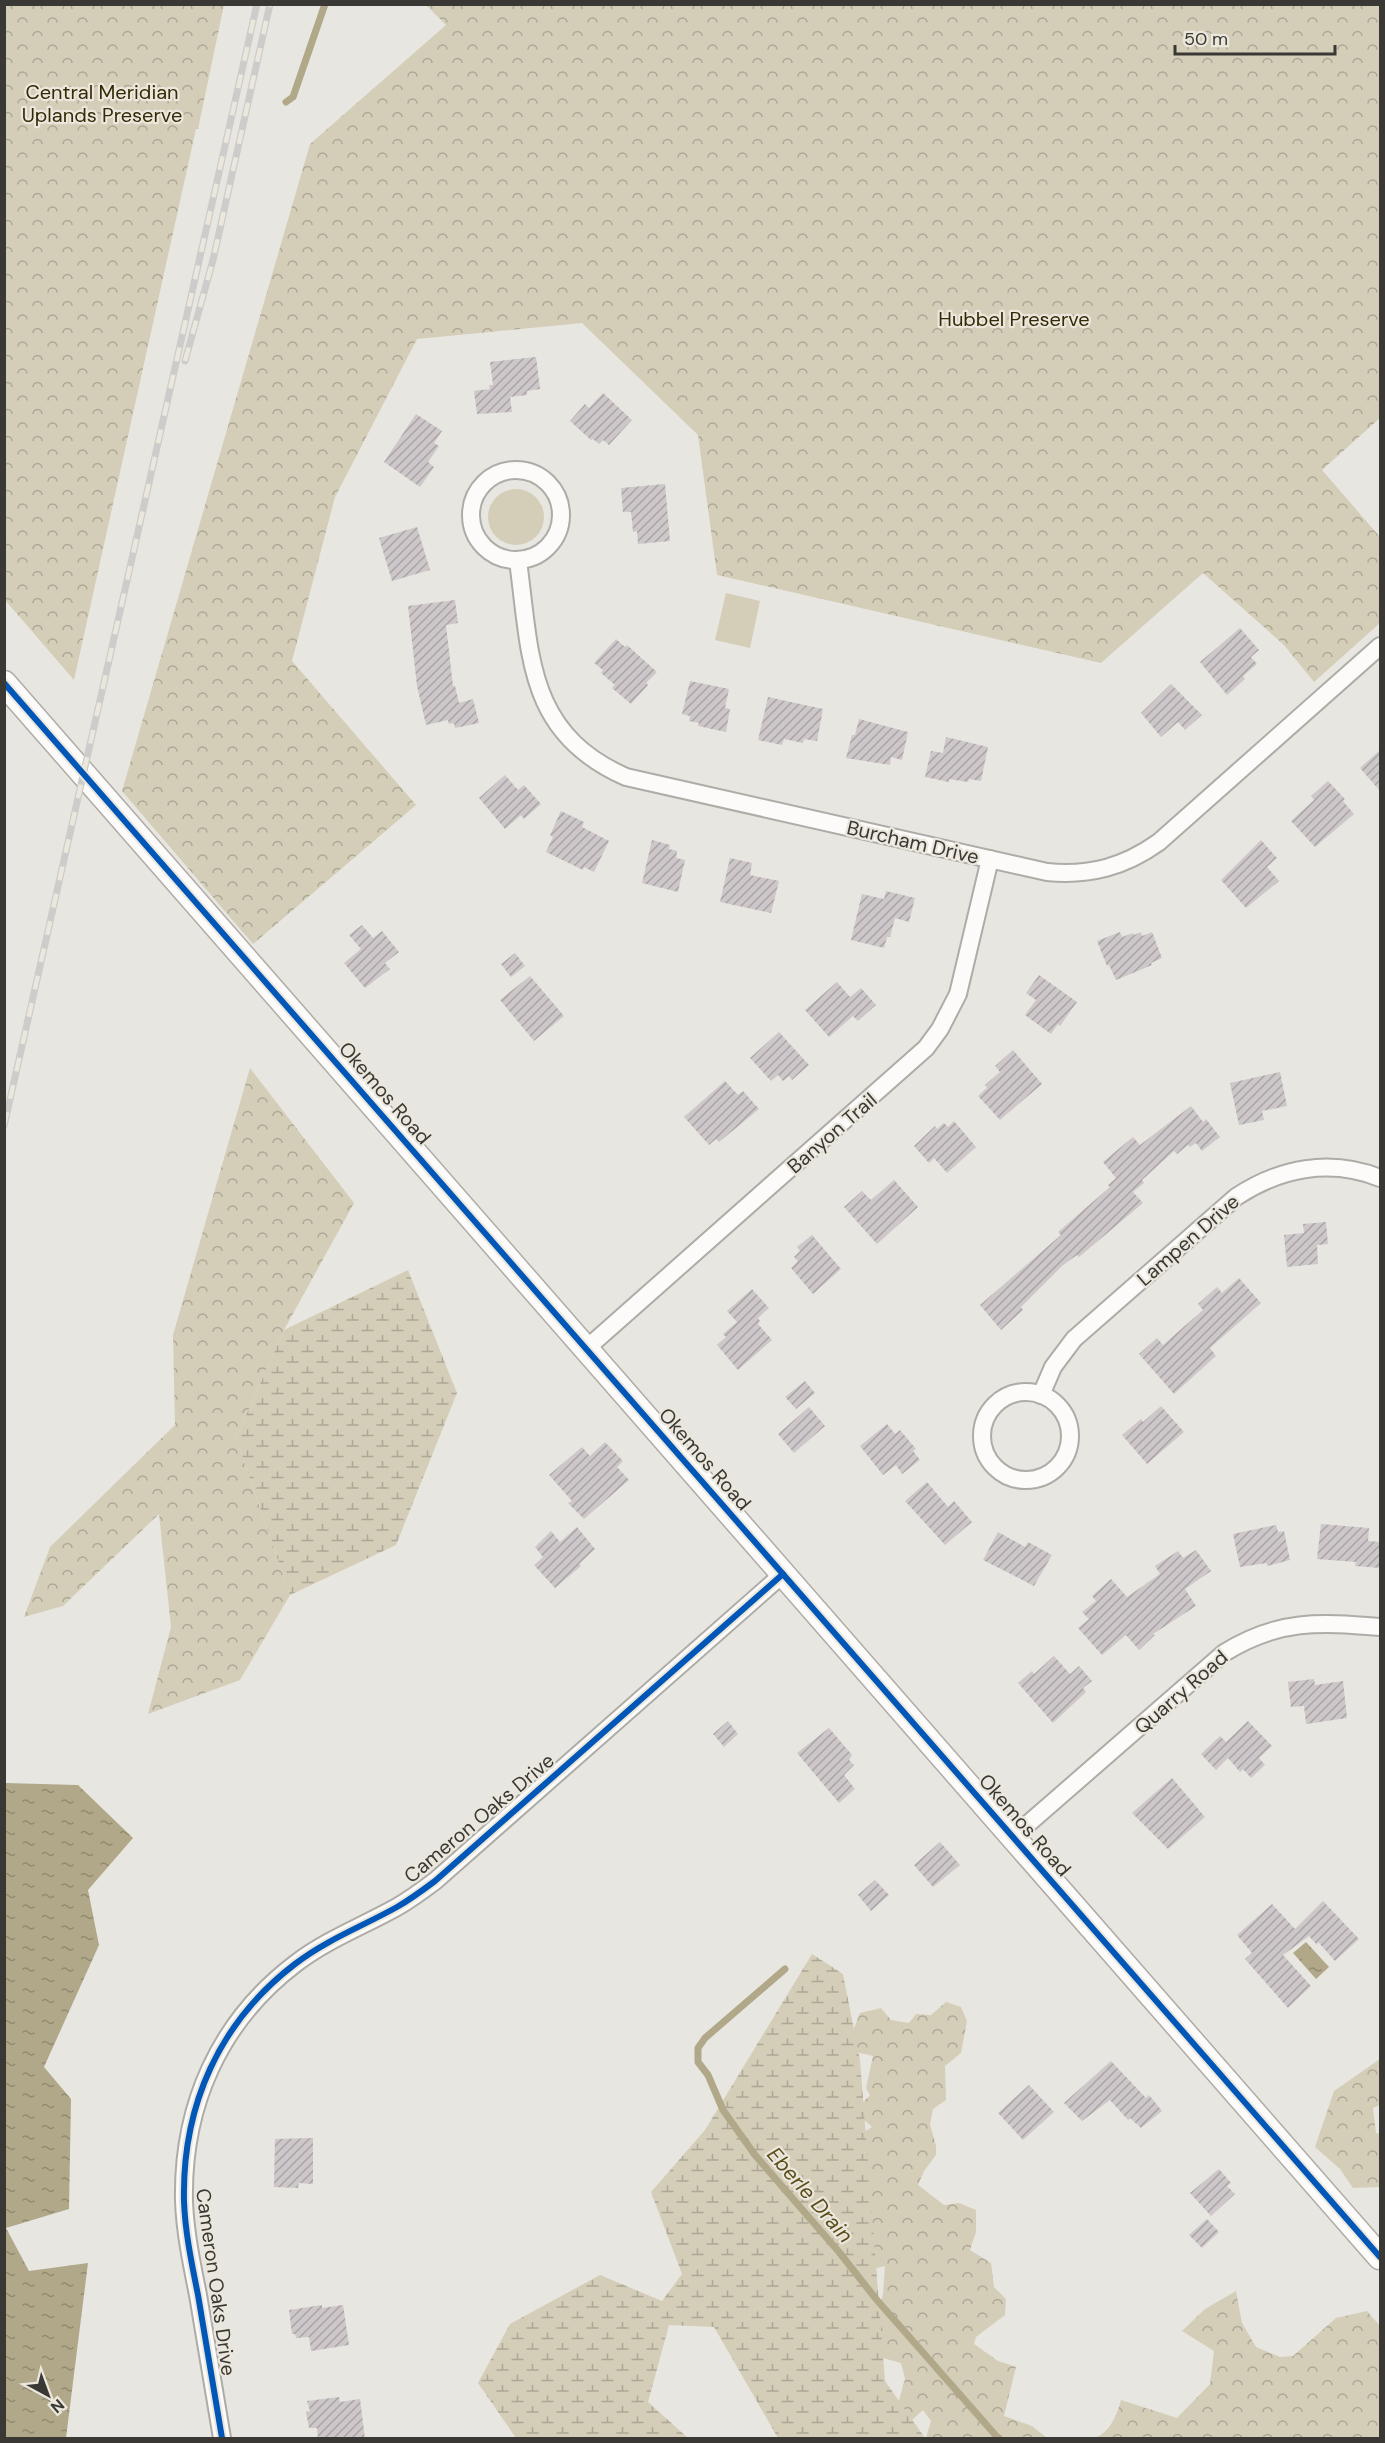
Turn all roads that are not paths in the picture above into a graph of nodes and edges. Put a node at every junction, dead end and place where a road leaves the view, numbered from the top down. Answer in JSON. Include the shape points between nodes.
{"nodes":[{"id":1,"x":518,"y":561,"type":"junction"},
{"id":2,"x":1380,"y":646,"type":"edge"},
{"id":3,"x":4,"y":682,"type":"edge"},
{"id":4,"x":990,"y":860,"type":"junction"},
{"id":5,"x":1380,"y":1178,"type":"edge"},
{"id":6,"x":586,"y":1349,"type":"junction"},
{"id":7,"x":1041,"y":1395,"type":"junction"},
{"id":8,"x":783,"y":1574,"type":"junction"},
{"id":9,"x":1380,"y":1627,"type":"edge"},
{"id":10,"x":1013,"y":1837,"type":"junction"},
{"id":11,"x":1380,"y":2257,"type":"edge"},
{"id":12,"x":222,"y":2439,"type":"edge"}],
"edges":[{"from":1,"to":1,"type":"street","via":[[541,553],[550,545],[561,512],[554,490],[546,481],[536,474],[513,469],[490,477],[482,485],[471,506],[470,518],[477,540],[485,549],[506,560]]},
{"from":1,"to":4,"type":"street","name":"Burcham Drive","via":[[534,674],[541,694],[561,730],[591,758],[626,777]]},
{"from":2,"to":4,"type":"street","name":"Burcham Drive","via":[[1144,853],[1109,868],[1068,874]]},
{"from":3,"to":6,"type":"street","name":"Okemos Road"},
{"from":4,"to":6,"type":"street","name":"Banyon Trail","via":[[958,994],[926,1048]]},
{"from":5,"to":7,"type":"street","name":"Lampen Drive","via":[[1352,1169],[1313,1167],[1293,1170],[1253,1186],[1074,1339],[1053,1367]]},
{"from":6,"to":8,"type":"street","name":"Okemos Road"},
{"from":7,"to":7,"type":"street","via":[[1018,1393],[1007,1397],[985,1422],[983,1444],[987,1455],[1001,1473],[1012,1478],[1045,1476],[1055,1470],[1068,1451],[1070,1428],[1066,1417]]},
{"from":8,"to":10,"type":"street","name":"Okemos Road"},
{"from":8,"to":12,"type":"street","name":"Cameron Oaks Drive","via":[[435,1881],[399,1906],[328,1942],[296,1964],[263,1991],[235,2024],[212,2063],[194,2112],[184,2202]]},
{"from":9,"to":10,"type":"street","name":"Quarry Road","via":[[1298,1624],[1276,1628],[1240,1643]]},
{"from":10,"to":11,"type":"street","name":"Okemos Road"}]}
